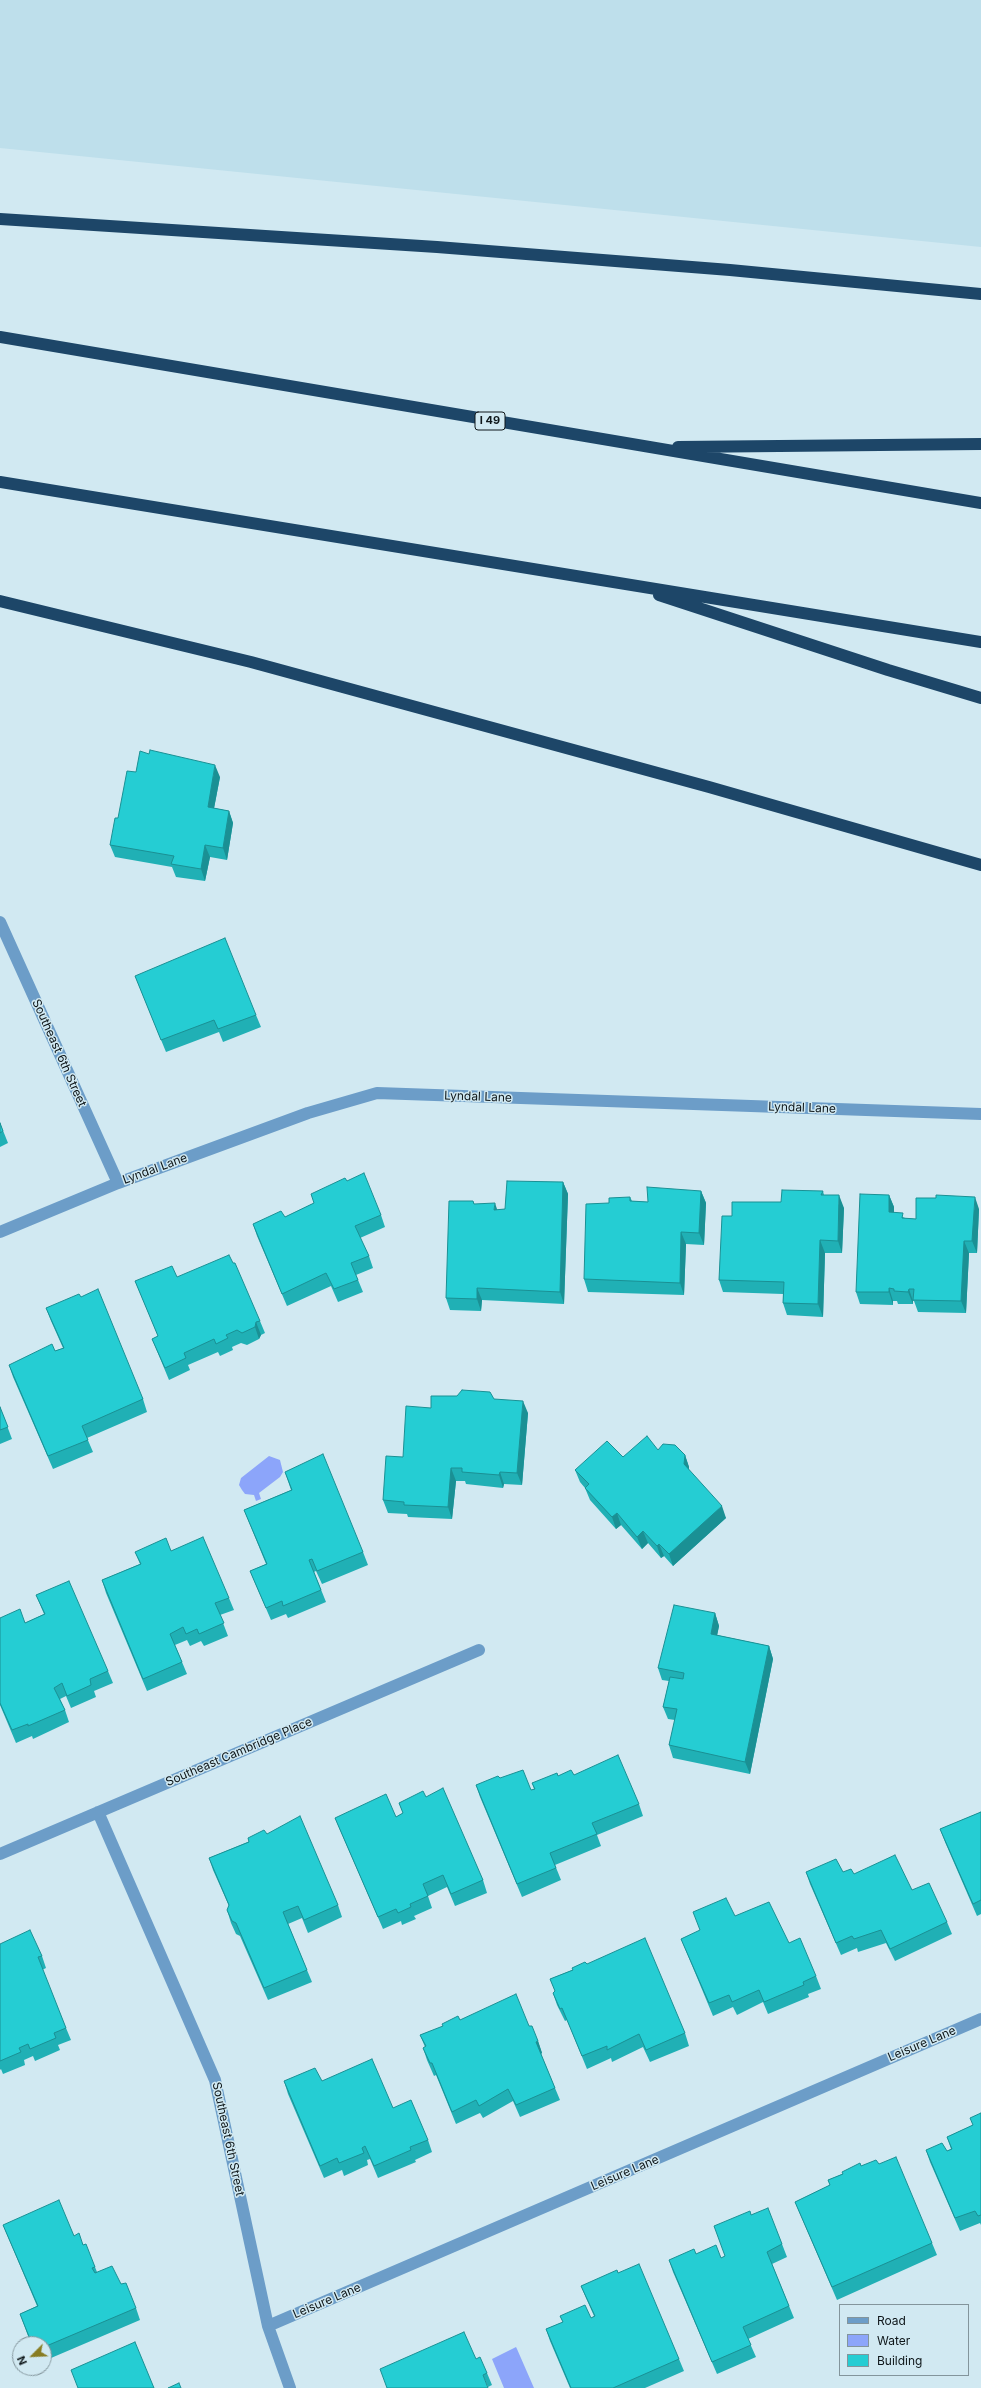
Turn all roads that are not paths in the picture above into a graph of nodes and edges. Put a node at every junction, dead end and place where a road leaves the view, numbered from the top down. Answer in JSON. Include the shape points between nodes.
{"nodes":[{"id":1,"x":0,"y":219,"type":"edge"},
{"id":2,"x":981,"y":294,"type":"edge"},
{"id":3,"x":0,"y":337,"type":"edge"},
{"id":4,"x":981,"y":444,"type":"edge"},
{"id":5,"x":645,"y":447,"type":"junction"},
{"id":6,"x":0,"y":482,"type":"edge"},
{"id":7,"x":981,"y":503,"type":"edge"},
{"id":8,"x":622,"y":583,"type":"junction"},
{"id":9,"x":0,"y":601,"type":"edge"},
{"id":10,"x":981,"y":642,"type":"edge"},
{"id":11,"x":981,"y":698,"type":"edge"},
{"id":12,"x":981,"y":865,"type":"edge"},
{"id":13,"x":0,"y":922,"type":"edge"},
{"id":14,"x":981,"y":1114,"type":"edge"},
{"id":15,"x":118,"y":1183,"type":"junction"},
{"id":16,"x":0,"y":1232,"type":"edge"},
{"id":17,"x":479,"y":1650,"type":"dead end"},
{"id":18,"x":98,"y":1812,"type":"junction"},
{"id":19,"x":0,"y":1854,"type":"edge"},
{"id":20,"x":981,"y":2019,"type":"edge"},
{"id":21,"x":268,"y":2326,"type":"junction"},
{"id":22,"x":290,"y":2388,"type":"edge"}],
"edges":[{"from":1,"to":2,"type":"highway","via":[[730,270]]},
{"from":3,"to":5,"type":"highway","number":"I 49"},
{"from":4,"to":5,"type":"highway"},
{"from":5,"to":7,"type":"highway","number":"I 49"},
{"from":6,"to":8,"type":"highway"},
{"from":8,"to":10,"type":"highway"},
{"from":8,"to":11,"type":"highway"},
{"from":9,"to":12,"type":"highway","via":[[251,662],[716,789]]},
{"from":13,"to":15,"type":"street","name":"Southeast 6th Street"},
{"from":14,"to":15,"type":"street","name":"Lyndal Lane","via":[[377,1094],[308,1113]]},
{"from":15,"to":16,"type":"street","name":"Lyndal Lane"},
{"from":17,"to":18,"type":"street","name":"Southeast Cambridge Place"},
{"from":18,"to":19,"type":"street","name":"Southeast Cambridge Place"},
{"from":18,"to":21,"type":"street","name":"Southeast 6th Street","via":[[215,2080]]},
{"from":20,"to":21,"type":"street","name":"Leisure Lane"},
{"from":21,"to":22,"type":"street","name":"Southeast 6th Street"}]}
